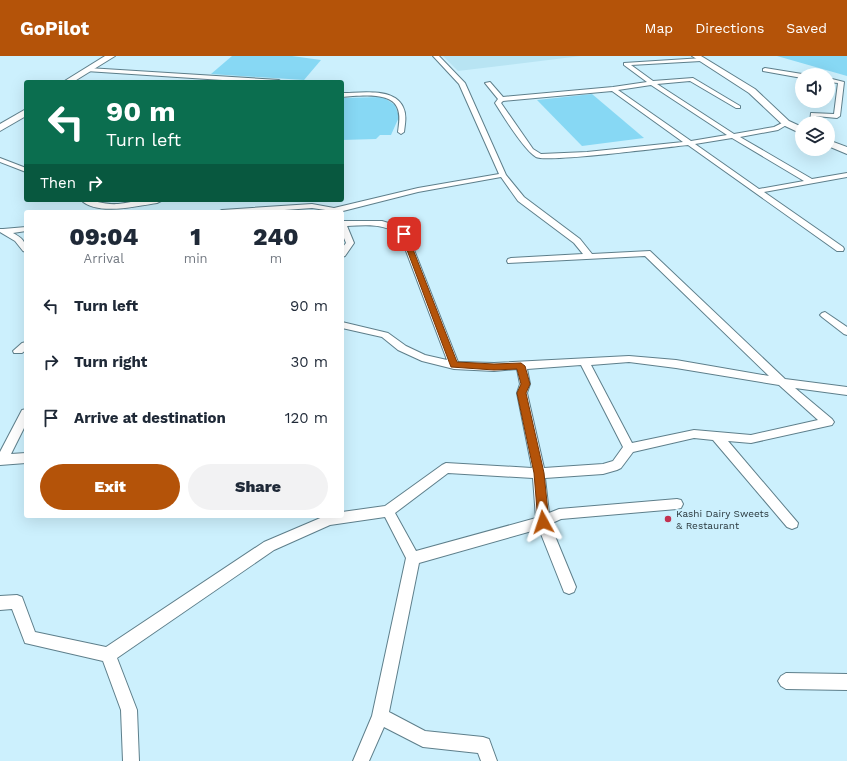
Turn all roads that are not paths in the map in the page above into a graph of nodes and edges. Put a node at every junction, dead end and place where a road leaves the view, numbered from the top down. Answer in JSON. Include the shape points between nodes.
{"nodes":[{"id":1,"x":111,"y":56,"type":"edge"},
{"id":2,"x":119,"y":56,"type":"edge"},
{"id":3,"x":436,"y":56,"type":"edge"},
{"id":4,"x":699,"y":58,"type":"edge"},
{"id":5,"x":92,"y":70,"type":"junction"},
{"id":6,"x":765,"y":70,"type":"dead end"},
{"id":7,"x":174,"y":75,"type":"junction"},
{"id":8,"x":795,"y":75,"type":"edge"},
{"id":9,"x":219,"y":78,"type":"junction"},
{"id":10,"x":72,"y":80,"type":"edge"},
{"id":11,"x":79,"y":80,"type":"edge"},
{"id":12,"x":168,"y":80,"type":"edge"},
{"id":13,"x":216,"y":80,"type":"edge"},
{"id":14,"x":242,"y":80,"type":"edge"},
{"id":15,"x":835,"y":81,"type":"edge"},
{"id":16,"x":488,"y":83,"type":"dead end"},
{"id":17,"x":652,"y":83,"type":"junction"},
{"id":18,"x":613,"y":89,"type":"junction"},
{"id":19,"x":344,"y":95,"type":"edge"},
{"id":20,"x":501,"y":99,"type":"junction"},
{"id":21,"x":738,"y":107,"type":"dead end"},
{"id":22,"x":24,"y":108,"type":"edge"},
{"id":23,"x":24,"y":113,"type":"edge"},
{"id":24,"x":813,"y":116,"type":"edge"},
{"id":25,"x":0,"y":122,"type":"edge"},
{"id":26,"x":786,"y":123,"type":"junction"},
{"id":27,"x":0,"y":128,"type":"edge"},
{"id":28,"x":795,"y":128,"type":"edge"},
{"id":29,"x":401,"y":132,"type":"dead end"},
{"id":30,"x":734,"y":136,"type":"junction"},
{"id":31,"x":688,"y":143,"type":"junction"},
{"id":32,"x":835,"y":146,"type":"edge"},
{"id":33,"x":847,"y":151,"type":"edge"},
{"id":34,"x":0,"y":160,"type":"edge"},
{"id":35,"x":24,"y":169,"type":"edge"},
{"id":36,"x":503,"y":175,"type":"junction"},
{"id":37,"x":847,"y":175,"type":"edge"},
{"id":38,"x":810,"y":181,"type":"junction"},
{"id":39,"x":758,"y":191,"type":"junction"},
{"id":40,"x":88,"y":202,"type":"edge"},
{"id":41,"x":148,"y":202,"type":"edge"},
{"id":42,"x":311,"y":203,"type":"edge"},
{"id":43,"x":242,"y":210,"type":"edge"},
{"id":44,"x":332,"y":210,"type":"edge"},
{"id":45,"x":339,"y":210,"type":"edge"},
{"id":46,"x":344,"y":224,"type":"edge"},
{"id":47,"x":24,"y":229,"type":"edge"},
{"id":48,"x":344,"y":229,"type":"edge"},
{"id":49,"x":3,"y":231,"type":"edge"},
{"id":50,"x":24,"y":248,"type":"edge"},
{"id":51,"x":840,"y":249,"type":"dead end"},
{"id":52,"x":344,"y":251,"type":"edge"},
{"id":53,"x":589,"y":256,"type":"junction"},
{"id":54,"x":511,"y":261,"type":"dead end"},
{"id":55,"x":825,"y":315,"type":"dead end"},
{"id":56,"x":344,"y":326,"type":"edge"},
{"id":57,"x":847,"y":332,"type":"edge"},
{"id":58,"x":585,"y":362,"type":"junction"},
{"id":59,"x":454,"y":365,"type":"junction"},
{"id":60,"x":521,"y":366,"type":"junction"},
{"id":61,"x":782,"y":382,"type":"junction"},
{"id":62,"x":847,"y":391,"type":"edge"},
{"id":63,"x":24,"y":417,"type":"edge"},
{"id":64,"x":714,"y":435,"type":"junction"},
{"id":65,"x":629,"y":448,"type":"junction"},
{"id":66,"x":24,"y":458,"type":"edge"},
{"id":67,"x":1,"y":460,"type":"edge"},
{"id":68,"x":539,"y":473,"type":"junction"},
{"id":69,"x":677,"y":504,"type":"dead end"},
{"id":70,"x":388,"y":511,"type":"junction"},
{"id":71,"x":344,"y":516,"type":"edge"},
{"id":72,"x":327,"y":518,"type":"edge"},
{"id":73,"x":543,"y":522,"type":"junction"},
{"id":74,"x":792,"y":523,"type":"dead end"},
{"id":75,"x":413,"y":558,"type":"junction"},
{"id":76,"x":568,"y":587,"type":"dead end"},
{"id":77,"x":0,"y":602,"type":"edge"},
{"id":78,"x":108,"y":655,"type":"junction"},
{"id":79,"x":786,"y":681,"type":"dead end"},
{"id":80,"x":847,"y":682,"type":"edge"},
{"id":81,"x":380,"y":716,"type":"junction"},
{"id":82,"x":131,"y":761,"type":"edge"},
{"id":83,"x":361,"y":761,"type":"edge"},
{"id":84,"x":489,"y":761,"type":"edge"}],
"edges":[{"from":1,"to":5,"type":"main road"},
{"from":2,"to":5,"type":"main road"},
{"from":3,"to":36,"type":"street","via":[[462,83]]},
{"from":4,"to":17,"type":"street","via":[[626,64]]},
{"from":4,"to":26,"type":"street","via":[[752,90]]},
{"from":5,"to":7,"type":"street"},
{"from":5,"to":10,"type":"main road"},
{"from":5,"to":11,"type":"main road"},
{"from":6,"to":8,"type":"street"},
{"from":7,"to":9,"type":"street"},
{"from":7,"to":12,"type":"street"},
{"from":9,"to":13,"type":"street"},
{"from":9,"to":14,"type":"street"},
{"from":15,"to":24,"type":"street","via":[[841,82],[837,116]]},
{"from":16,"to":20,"type":"street"},
{"from":17,"to":18,"type":"street"},
{"from":17,"to":21,"type":"street","via":[[691,79]]},
{"from":17,"to":30,"type":"street"},
{"from":18,"to":20,"type":"street"},
{"from":18,"to":31,"type":"street"},
{"from":19,"to":29,"type":"street","via":[[381,95],[392,98],[399,103],[404,118]]},
{"from":20,"to":31,"type":"street","via":[[498,103],[500,107],[531,150],[539,156],[587,154]]},
{"from":22,"to":25,"type":"main road"},
{"from":23,"to":27,"type":"main road"},
{"from":26,"to":28,"type":"street"},
{"from":26,"to":30,"type":"street","via":[[776,129]]},
{"from":30,"to":31,"type":"street"},
{"from":30,"to":38,"type":"street"},
{"from":31,"to":39,"type":"street"},
{"from":32,"to":33,"type":"street"},
{"from":34,"to":35,"type":"street"},
{"from":36,"to":45,"type":"street","via":[[402,192]]},
{"from":36,"to":53,"type":"street","via":[[521,199],[577,241]]},
{"from":37,"to":38,"type":"street"},
{"from":38,"to":39,"type":"street"},
{"from":39,"to":51,"type":"street"},
{"from":40,"to":41,"type":"street","via":[[99,206],[112,206]]},
{"from":42,"to":43,"type":"street"},
{"from":42,"to":44,"type":"street"},
{"from":46,"to":59,"type":"street","via":[[370,222],[394,226],[404,234]]},
{"from":47,"to":49,"type":"street"},
{"from":48,"to":52,"type":"street","via":[[350,243]]},
{"from":49,"to":50,"type":"street","via":[[18,240]]},
{"from":53,"to":54,"type":"street"},
{"from":53,"to":61,"type":"street","via":[[647,253]]},
{"from":55,"to":57,"type":"street"},
{"from":56,"to":59,"type":"street","via":[[385,335],[402,348],[422,358]]},
{"from":58,"to":60,"type":"street"},
{"from":58,"to":61,"type":"street","via":[[629,359],[676,364]]},
{"from":58,"to":65,"type":"street"},
{"from":59,"to":60,"type":"street"},
{"from":60,"to":68,"type":"street","via":[[525,384],[522,393]]},
{"from":61,"to":62,"type":"street"},
{"from":61,"to":64,"type":"street","via":[[828,422],[751,439]]},
{"from":63,"to":67,"type":"street"},
{"from":64,"to":65,"type":"street","via":[[694,434]]},
{"from":64,"to":74,"type":"street"},
{"from":65,"to":68,"type":"street","via":[[617,465],[603,469]]},
{"from":66,"to":67,"type":"street"},
{"from":68,"to":70,"type":"street","via":[[446,468]]},
{"from":68,"to":73,"type":"street"},
{"from":69,"to":73,"type":"street","via":[[559,514]]},
{"from":70,"to":71,"type":"street"},
{"from":70,"to":75,"type":"street"},
{"from":72,"to":78,"type":"street","via":[[269,546]]},
{"from":73,"to":75,"type":"street"},
{"from":73,"to":76,"type":"street"},
{"from":75,"to":81,"type":"street"},
{"from":77,"to":78,"type":"street","via":[[17,602],[30,638]]},
{"from":78,"to":82,"type":"street","via":[[129,710]]},
{"from":79,"to":80,"type":"street"},
{"from":81,"to":83,"type":"street"},
{"from":81,"to":84,"type":"street","via":[[424,739],[482,745]]}]}
